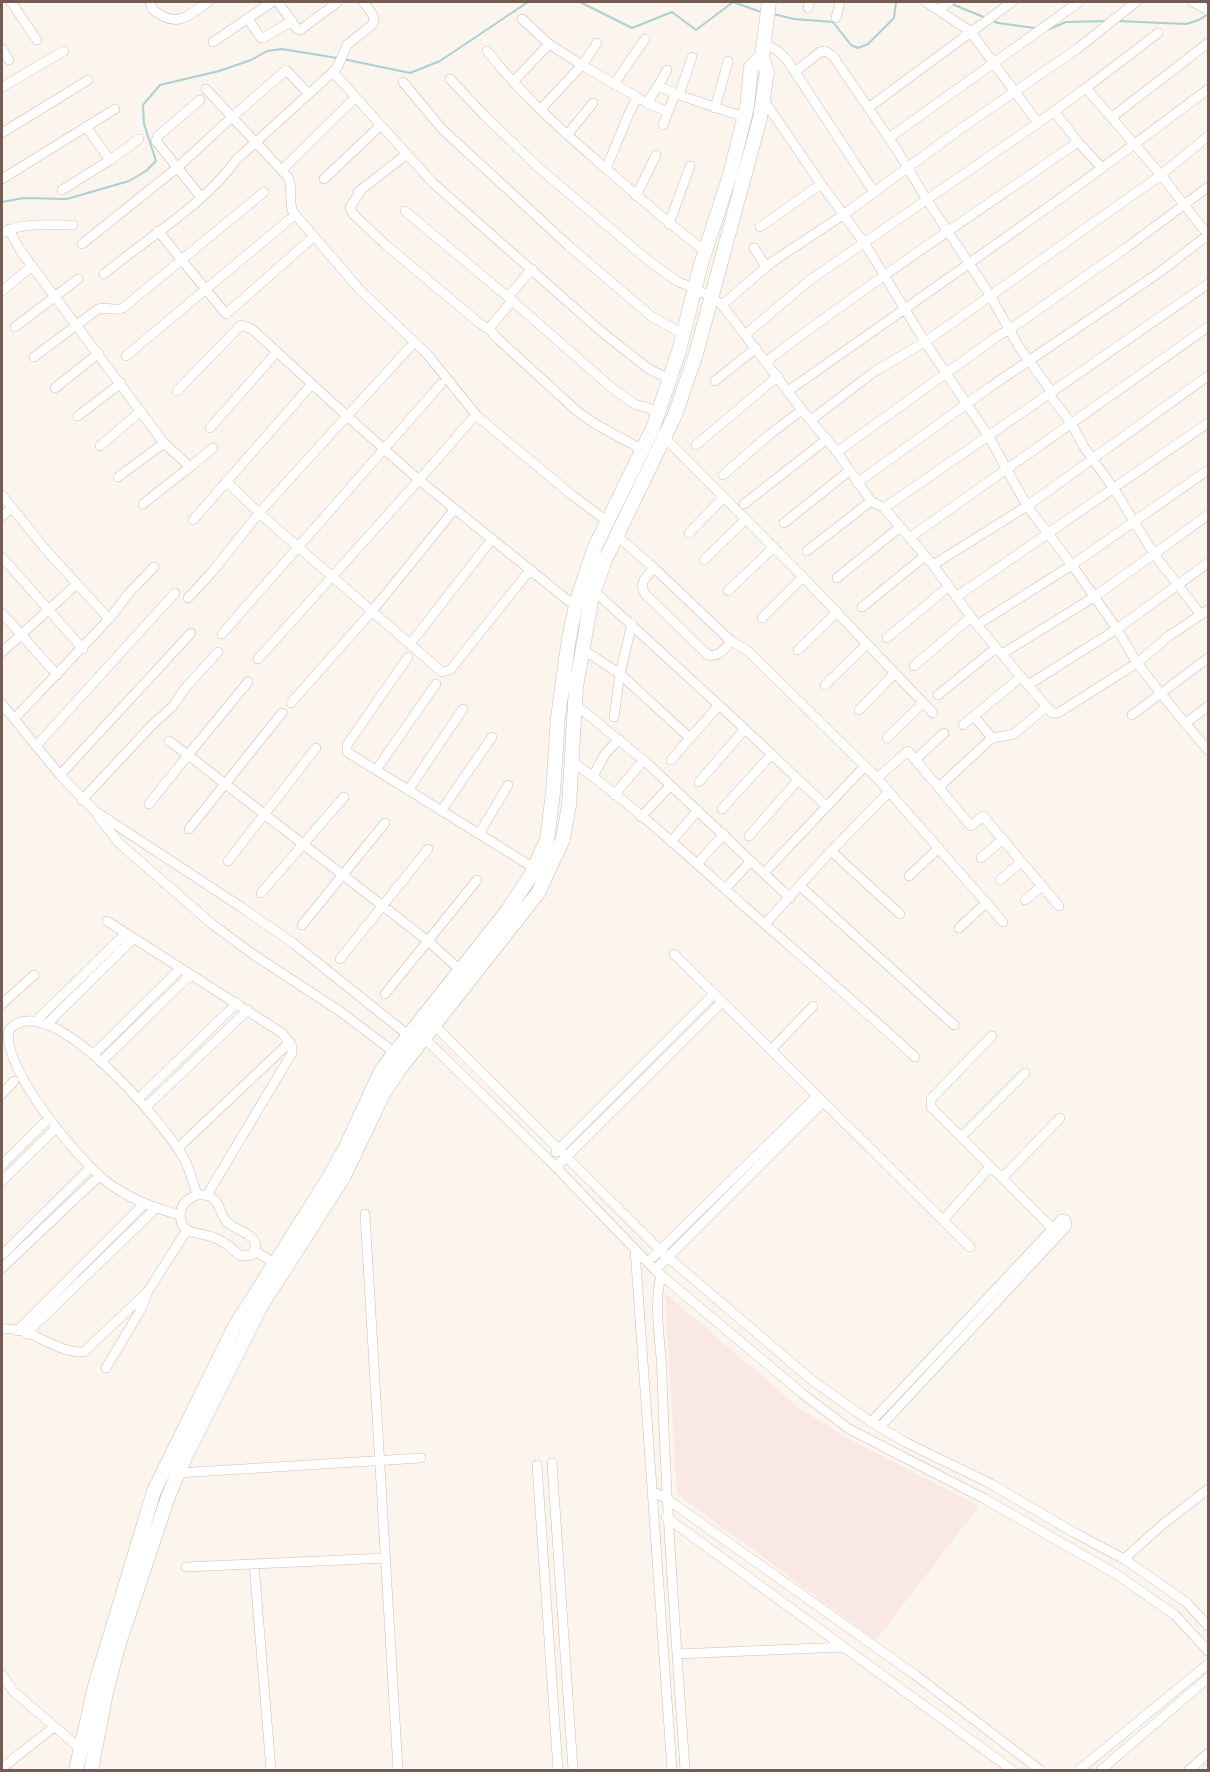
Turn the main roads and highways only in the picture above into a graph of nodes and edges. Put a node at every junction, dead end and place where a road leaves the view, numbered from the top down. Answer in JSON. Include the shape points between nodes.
{"nodes":[{"id":1,"x":768,"y":3,"type":"edge"},
{"id":2,"x":763,"y":50,"type":"junction"},
{"id":3,"x":589,"y":586,"type":"junction"},
{"id":4,"x":429,"y":1020,"type":"junction"},
{"id":5,"x":416,"y":1036,"type":"junction"},
{"id":6,"x":76,"y":1770,"type":"edge"},
{"id":7,"x":92,"y":1770,"type":"edge"}],
"edges":[{"from":1,"to":2,"type":"main road"},
{"from":2,"to":3,"type":"main road","via":[[751,68],[730,175],[669,380],[653,428],[595,547]]},
{"from":2,"to":3,"type":"main road","via":[[767,72],[757,129],[687,381],[665,437]]},
{"from":3,"to":4,"type":"main road","via":[[576,607],[569,638],[547,840],[508,910],[460,970]]},
{"from":3,"to":4,"type":"main road","via":[[575,704],[569,805],[562,839],[538,893]]},
{"from":4,"to":5,"type":"main road"},
{"from":5,"to":6,"type":"main road","via":[[382,1069],[338,1163],[234,1328],[153,1491],[98,1674]]},
{"from":5,"to":7,"type":"main road","via":[[343,1178],[261,1306],[178,1473],[120,1640]]}]}
